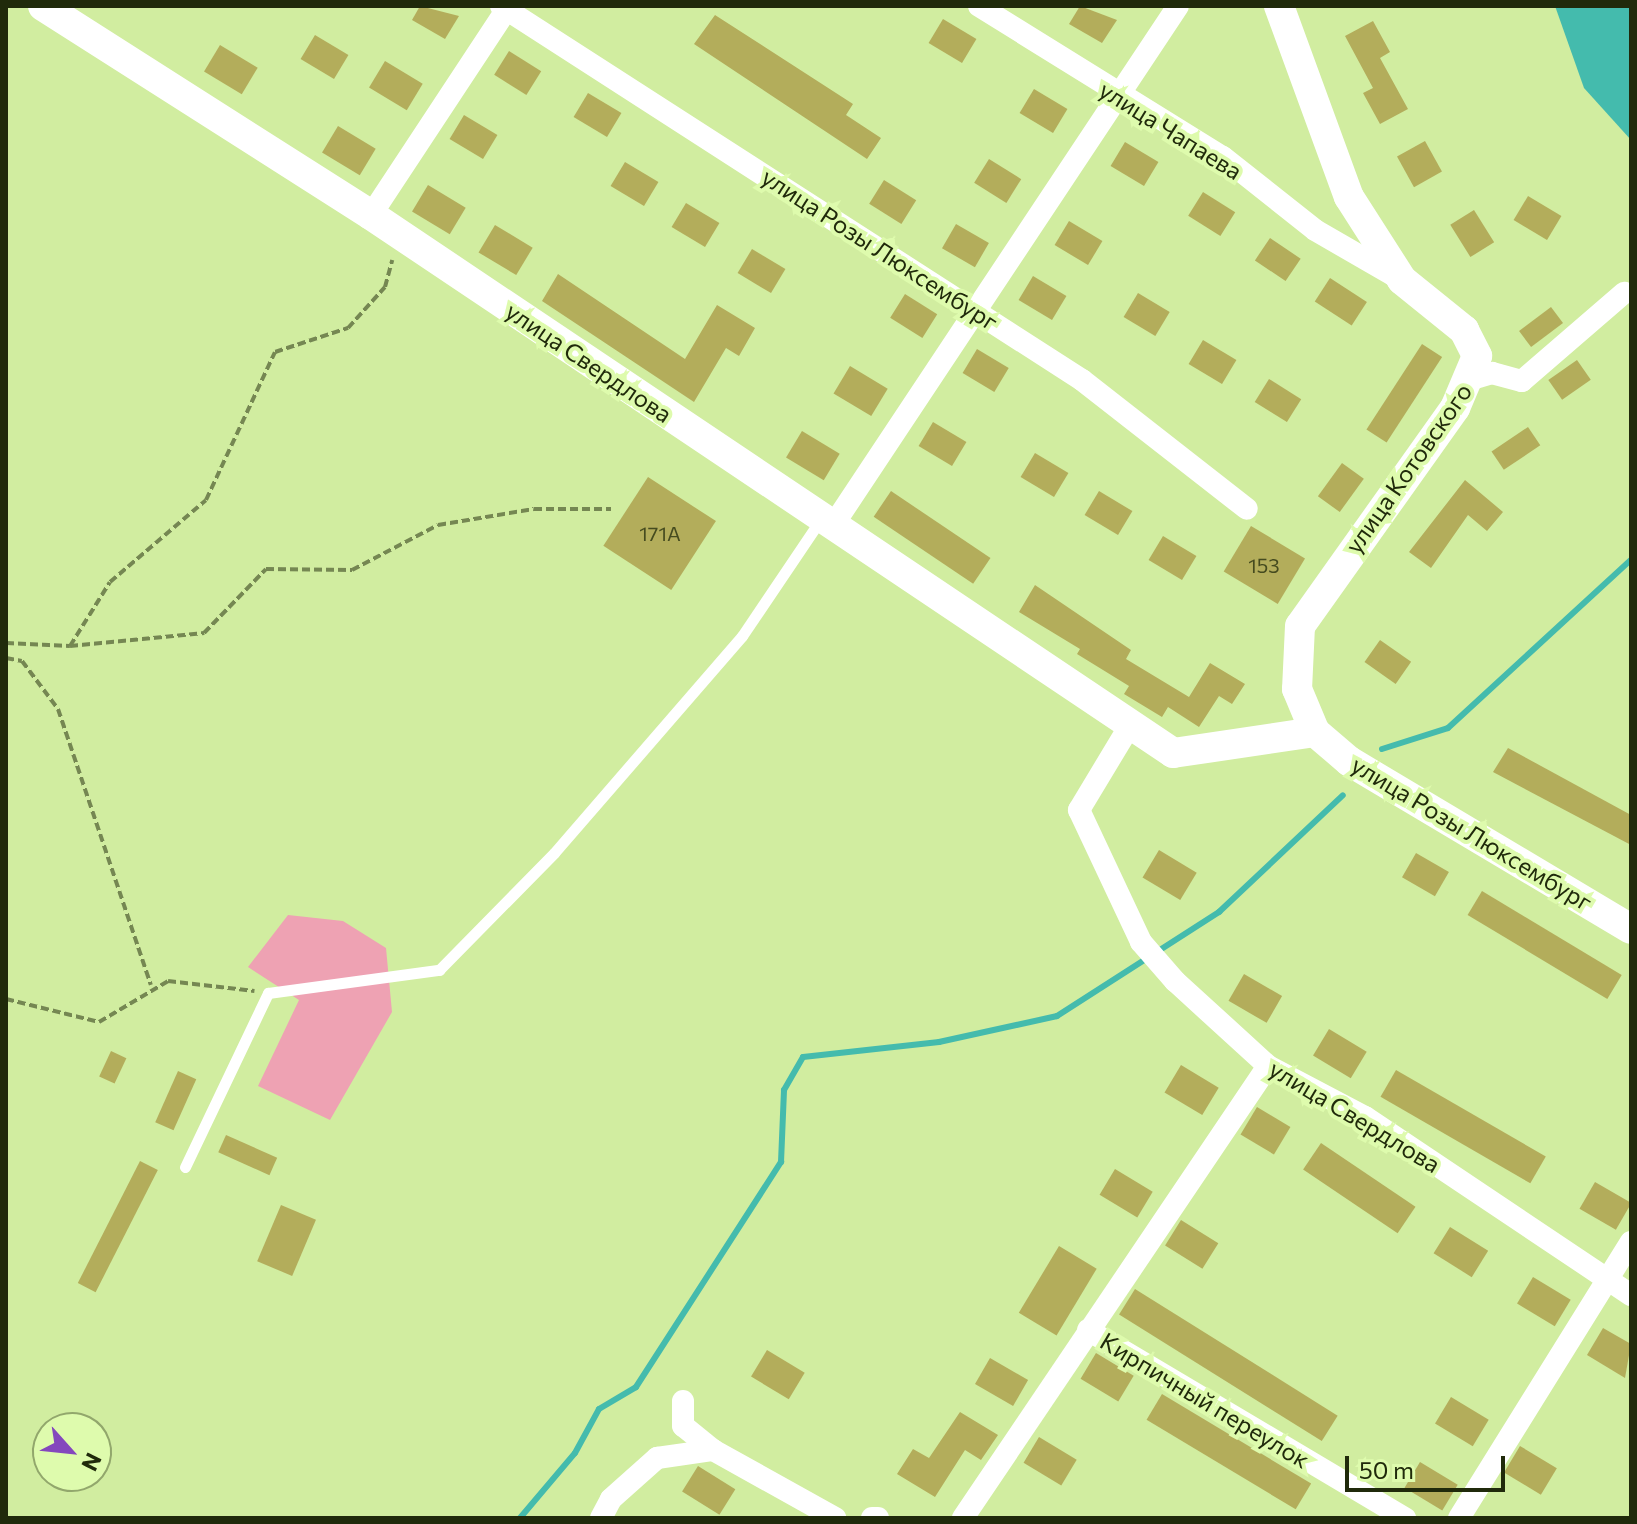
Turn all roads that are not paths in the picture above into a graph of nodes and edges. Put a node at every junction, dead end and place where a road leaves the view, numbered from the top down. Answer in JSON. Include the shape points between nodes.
{"nodes":[{"id":1,"x":43,"y":6,"type":"edge"},
{"id":2,"x":979,"y":6,"type":"edge"},
{"id":3,"x":1178,"y":6,"type":"edge"},
{"id":4,"x":1279,"y":6,"type":"edge"},
{"id":5,"x":506,"y":7,"type":"edge"},
{"id":6,"x":1116,"y":98,"type":"junction"},
{"id":7,"x":371,"y":215,"type":"junction"},
{"id":8,"x":1402,"y":280,"type":"junction"},
{"id":9,"x":1624,"y":293,"type":"dead end"},
{"id":10,"x":980,"y":312,"type":"junction"},
{"id":11,"x":1472,"y":379,"type":"junction"},
{"id":12,"x":1247,"y":509,"type":"dead end"},
{"id":13,"x":826,"y":523,"type":"junction"},
{"id":14,"x":1129,"y":727,"type":"junction"},
{"id":15,"x":1315,"y":732,"type":"junction"},
{"id":16,"x":1631,"y":929,"type":"edge"},
{"id":17,"x":1268,"y":1066,"type":"junction"},
{"id":18,"x":185,"y":1167,"type":"dead end"},
{"id":19,"x":1631,"y":1242,"type":"edge"},
{"id":20,"x":1606,"y":1279,"type":"junction"},
{"id":21,"x":1631,"y":1295,"type":"edge"},
{"id":22,"x":1088,"y":1330,"type":"junction"},
{"id":23,"x":683,"y":1401,"type":"dead end"},
{"id":24,"x":713,"y":1450,"type":"junction"},
{"id":25,"x":1464,"y":1516,"type":"edge"},
{"id":26,"x":601,"y":1518,"type":"edge"},
{"id":27,"x":835,"y":1518,"type":"edge"},
{"id":28,"x":963,"y":1518,"type":"edge"},
{"id":29,"x":1405,"y":1518,"type":"edge"}],
"edges":[{"from":1,"to":7,"type":"street","name":"улица Свердлова"},
{"from":2,"to":6,"type":"street","name":"улица Чапаева"},
{"from":3,"to":6,"type":"street"},
{"from":4,"to":8,"type":"street","name":"улица Котовского","via":[[1349,197]]},
{"from":5,"to":7,"type":"street"},
{"from":5,"to":10,"type":"street","name":"улица Розы Люксембург"},
{"from":6,"to":8,"type":"street","name":"улица Чапаева","via":[[1223,157],[1315,230]]},
{"from":6,"to":10,"type":"street"},
{"from":7,"to":13,"type":"street","name":"улица Свердлова"},
{"from":8,"to":11,"type":"street","name":"улица Котовского","via":[[1464,330],[1477,356]]},
{"from":9,"to":11,"type":"street","via":[[1522,381],[1492,373]]},
{"from":10,"to":12,"type":"street","name":"улица Розы Люксембург","via":[[1082,380]]},
{"from":10,"to":13,"type":"street"},
{"from":11,"to":15,"type":"street","name":"улица Котовского","via":[[1300,626],[1297,689]]},
{"from":13,"to":14,"type":"street","name":"улица Свердлова"},
{"from":13,"to":18,"type":"lane","via":[[742,636],[554,853],[439,970],[268,993]]},
{"from":14,"to":15,"type":"street","name":"улица Свердлова","via":[[1173,753]]},
{"from":14,"to":17,"type":"street","name":"улица Свердлова","via":[[1079,810],[1141,942],[1175,981]]},
{"from":15,"to":16,"type":"street","name":"улица Розы Люксембург","via":[[1349,761]]},
{"from":17,"to":20,"type":"street","name":"улица Свердлова","via":[[1365,1117]]},
{"from":17,"to":22,"type":"street","name":"Кирпичный переулок"},
{"from":19,"to":20,"type":"street"},
{"from":20,"to":21,"type":"street","name":"улица Свердлова"},
{"from":20,"to":25,"type":"street"},
{"from":22,"to":28,"type":"street","name":"Кирпичный переулок"},
{"from":22,"to":29,"type":"street","name":"Кирпичный переулок"},
{"from":23,"to":24,"type":"street","via":[[683,1426]]},
{"from":24,"to":26,"type":"street","via":[[657,1458],[611,1499]]},
{"from":24,"to":27,"type":"street"}]}
